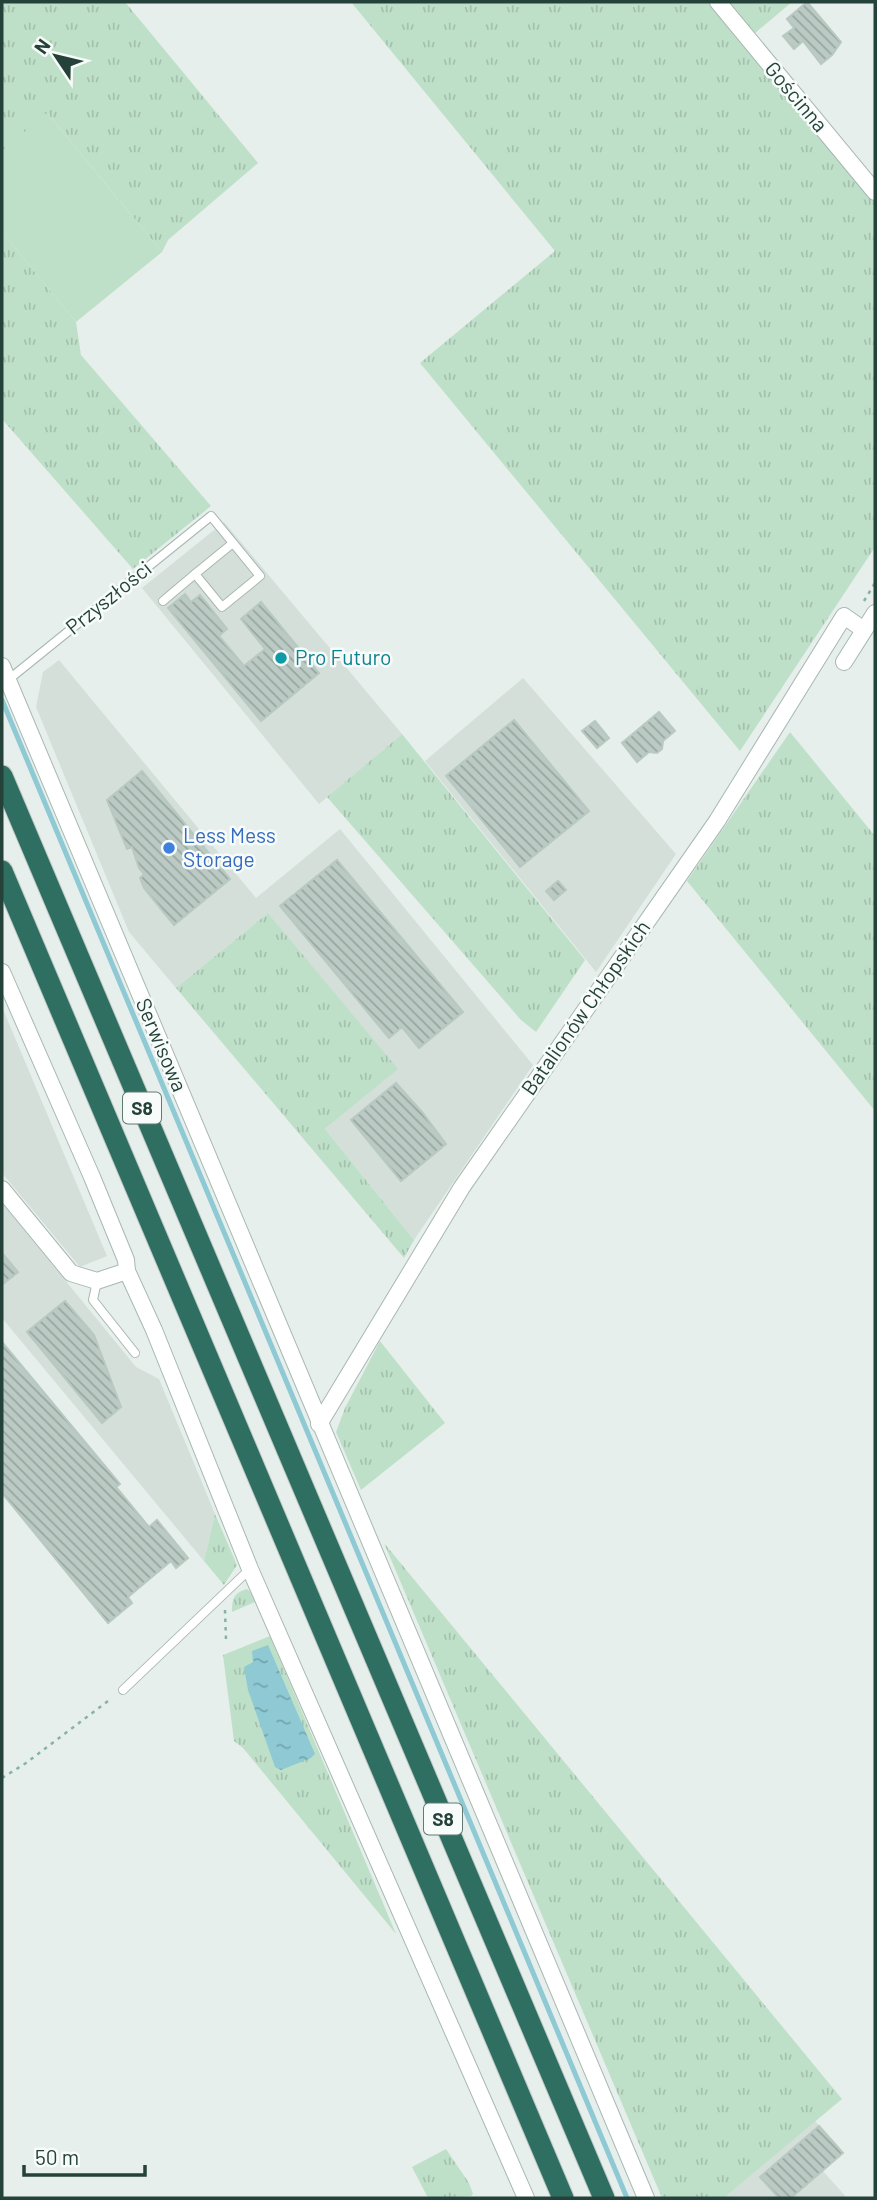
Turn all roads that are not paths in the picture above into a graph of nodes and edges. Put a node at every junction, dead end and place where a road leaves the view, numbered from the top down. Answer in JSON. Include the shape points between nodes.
{"nodes":[{"id":1,"x":718,"y":2,"type":"edge"},
{"id":2,"x":875,"y":192,"type":"edge"},
{"id":3,"x":233,"y":543,"type":"junction"},
{"id":4,"x":195,"y":574,"type":"junction"},
{"id":5,"x":163,"y":601,"type":"dead end"},
{"id":6,"x":875,"y":613,"type":"edge"},
{"id":7,"x":864,"y":630,"type":"junction"},
{"id":8,"x":844,"y":662,"type":"dead end"},
{"id":9,"x":5,"y":673,"type":"edge"},
{"id":10,"x":2,"y":776,"type":"edge"},
{"id":11,"x":2,"y":871,"type":"edge"},
{"id":12,"x":2,"y":972,"type":"edge"},
{"id":13,"x":2,"y":1189,"type":"edge"},
{"id":14,"x":127,"y":1271,"type":"junction"},
{"id":15,"x":97,"y":1281,"type":"junction"},
{"id":16,"x":135,"y":1353,"type":"dead end"},
{"id":17,"x":319,"y":1424,"type":"junction"},
{"id":18,"x":250,"y":1569,"type":"junction"},
{"id":19,"x":123,"y":1690,"type":"road end"},
{"id":20,"x":526,"y":2198,"type":"edge"},
{"id":21,"x":564,"y":2198,"type":"edge"},
{"id":22,"x":604,"y":2198,"type":"edge"},
{"id":23,"x":646,"y":2198,"type":"edge"}],
"edges":[{"from":1,"to":2,"type":"street","name":"Gościnna"},
{"from":3,"to":4,"type":"lane"},
{"from":3,"to":4,"type":"lane","via":[[260,576],[222,607]]},
{"from":3,"to":9,"type":"lane","name":"Przyszłości","via":[[211,516]]},
{"from":4,"to":5,"type":"lane"},
{"from":6,"to":7,"type":"street"},
{"from":7,"to":8,"type":"street"},
{"from":7,"to":17,"type":"street","name":"Batalionów Chłopskich","via":[[844,616],[717,821],[462,1187]]},
{"from":9,"to":17,"type":"street","name":"Serwisowa"},
{"from":10,"to":22,"type":"highway","number":"S8"},
{"from":11,"to":21,"type":"highway","number":"S8"},
{"from":12,"to":14,"type":"street","via":[[92,1177]]},
{"from":13,"to":15,"type":"street","via":[[71,1273]]},
{"from":14,"to":15,"type":"street"},
{"from":14,"to":18,"type":"street"},
{"from":15,"to":16,"type":"lane","via":[[93,1300]]},
{"from":17,"to":23,"type":"street","name":"Serwisowa"},
{"from":18,"to":19,"type":"lane"},
{"from":18,"to":20,"type":"street"}]}
